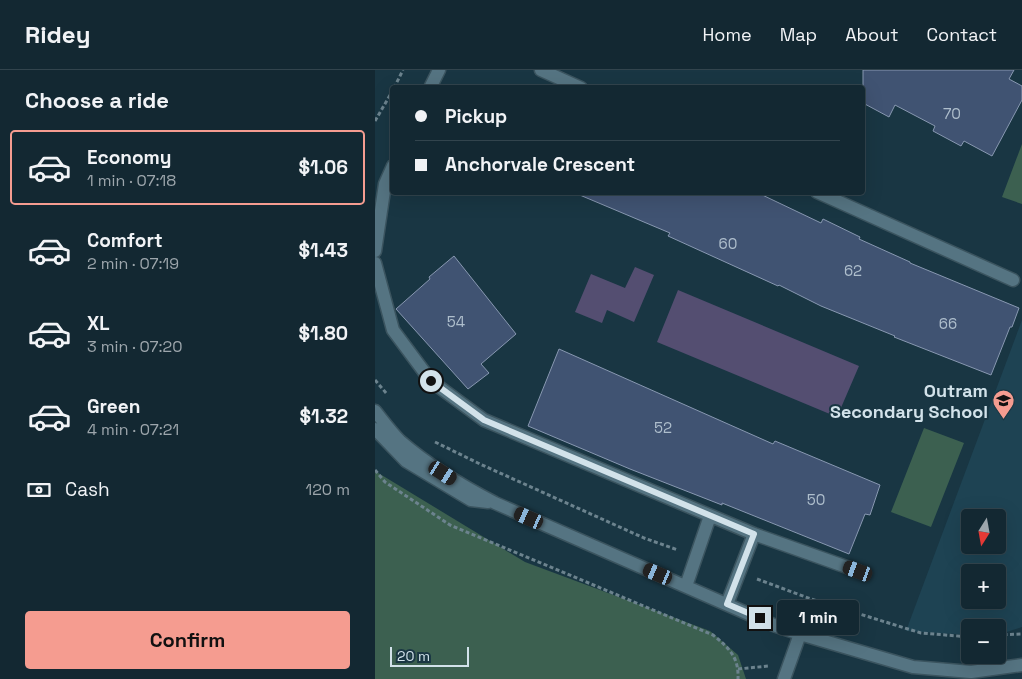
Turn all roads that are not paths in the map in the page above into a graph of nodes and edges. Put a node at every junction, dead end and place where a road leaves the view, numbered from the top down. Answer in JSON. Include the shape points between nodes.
{"nodes":[{"id":1,"x":439,"y":70,"type":"edge"},
{"id":2,"x":541,"y":70,"type":"edge"},
{"id":3,"x":432,"y":85,"type":"edge"},
{"id":4,"x":574,"y":85,"type":"edge"},
{"id":5,"x":390,"y":173,"type":"edge"},
{"id":6,"x":824,"y":195,"type":"edge"},
{"id":7,"x":375,"y":251,"type":"edge"},
{"id":8,"x":375,"y":263,"type":"edge"},
{"id":9,"x":1013,"y":280,"type":"dead end"},
{"id":10,"x":375,"y":411,"type":"edge"},
{"id":11,"x":375,"y":428,"type":"edge"},
{"id":12,"x":495,"y":503,"type":"junction"},
{"id":13,"x":710,"y":516,"type":"junction"},
{"id":14,"x":754,"y":534,"type":"junction"},
{"id":15,"x":858,"y":571,"type":"dead end"},
{"id":16,"x":686,"y":586,"type":"junction"},
{"id":17,"x":727,"y":604,"type":"junction"},
{"id":18,"x":800,"y":634,"type":"junction"},
{"id":19,"x":1022,"y":665,"type":"edge"},
{"id":20,"x":784,"y":679,"type":"edge"}],
"edges":[{"from":1,"to":3,"type":"street"},
{"from":2,"to":4,"type":"street"},
{"from":5,"to":7,"type":"street","via":[[385,184]]},
{"from":6,"to":9,"type":"street"},
{"from":8,"to":13,"type":"street","via":[[393,330],[431,381],[484,420]]},
{"from":10,"to":12,"type":"street","via":[[399,440],[431,465]]},
{"from":11,"to":12,"type":"street","via":[[406,461],[471,500]]},
{"from":12,"to":16,"type":"street"},
{"from":13,"to":14,"type":"street"},
{"from":13,"to":16,"type":"street"},
{"from":14,"to":15,"type":"street"},
{"from":14,"to":17,"type":"street"},
{"from":16,"to":17,"type":"street"},
{"from":17,"to":18,"type":"street"},
{"from":18,"to":19,"type":"street","via":[[913,667],[971,672]]},
{"from":18,"to":20,"type":"street"}]}
